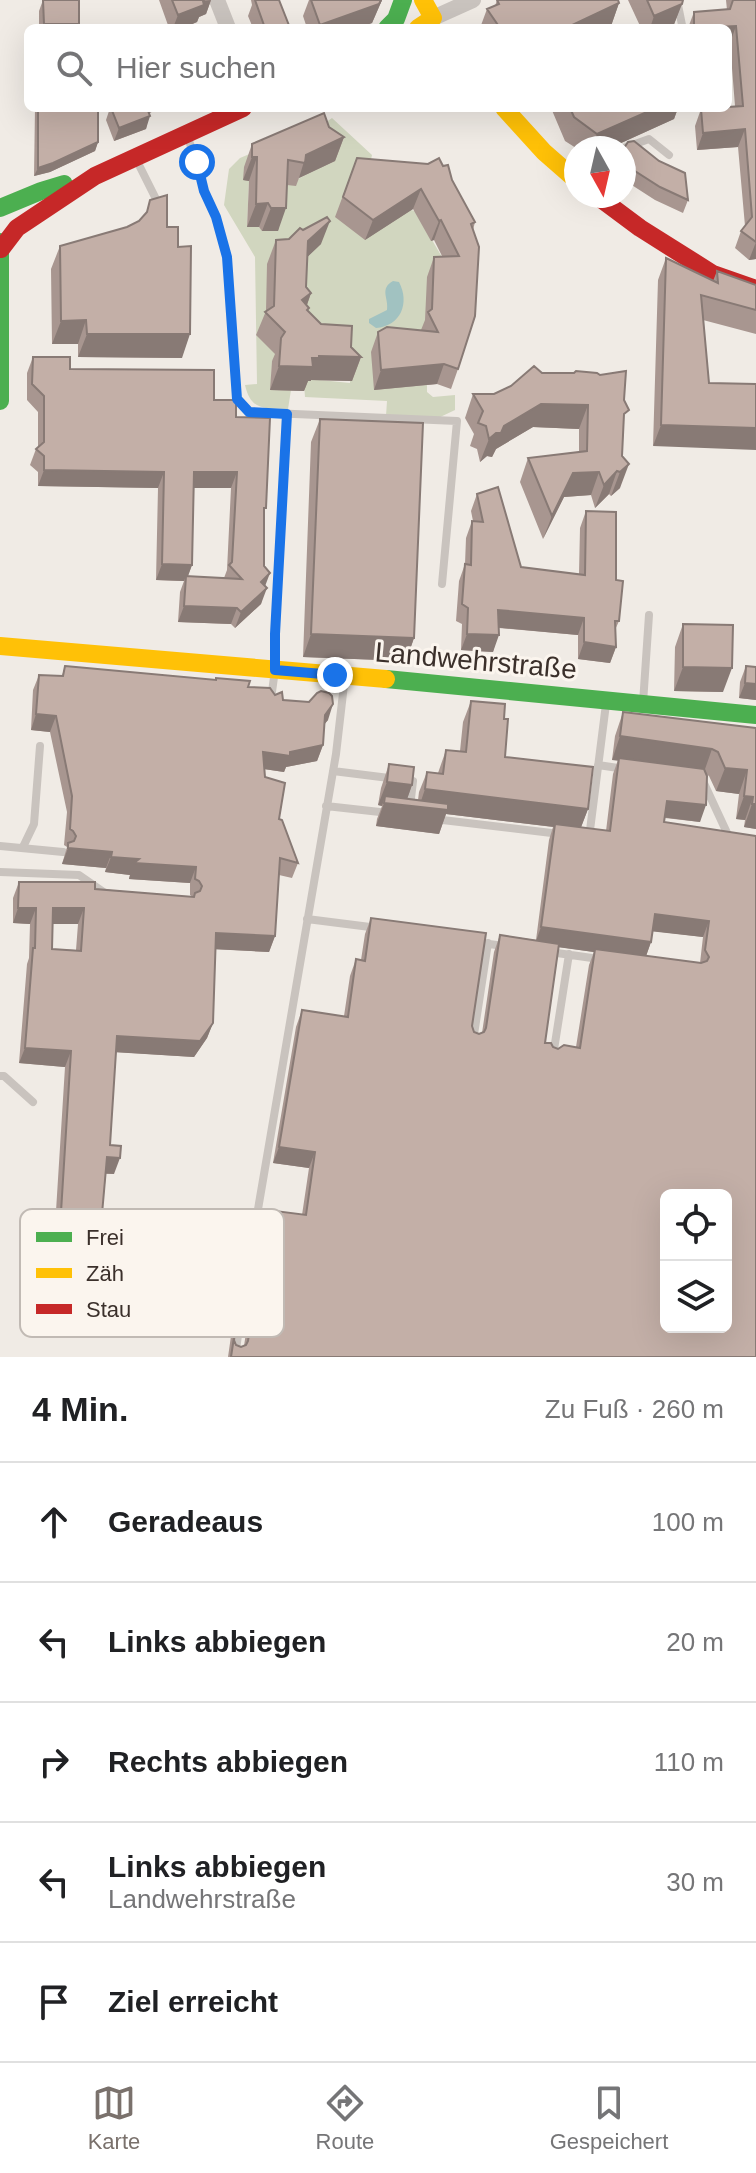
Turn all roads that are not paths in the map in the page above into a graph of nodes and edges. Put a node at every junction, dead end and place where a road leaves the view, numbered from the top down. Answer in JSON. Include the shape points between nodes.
{"nodes":[{"id":1,"x":217,"y":0,"type":"edge"},
{"id":2,"x":403,"y":0,"type":"edge"},
{"id":3,"x":423,"y":0,"type":"edge"},
{"id":4,"x":473,"y":0,"type":"edge"},
{"id":5,"x":677,"y":0,"type":"edge"},
{"id":6,"x":226,"y":24,"type":"edge"},
{"id":7,"x":392,"y":24,"type":"edge"},
{"id":8,"x":429,"y":24,"type":"edge"},
{"id":9,"x":430,"y":24,"type":"edge"},
{"id":10,"x":432,"y":24,"type":"edge"},
{"id":11,"x":682,"y":24,"type":"edge"},
{"id":12,"x":234,"y":112,"type":"edge"},
{"id":13,"x":508,"y":112,"type":"edge"},
{"id":14,"x":186,"y":133,"type":"junction"},
{"id":15,"x":636,"y":144,"type":"edge"},
{"id":16,"x":669,"y":155,"type":"dead end"},
{"id":17,"x":136,"y":156,"type":"junction"},
{"id":18,"x":564,"y":170,"type":"edge"},
{"id":19,"x":95,"y":176,"type":"junction"},
{"id":20,"x":158,"y":203,"type":"edge"},
{"id":21,"x":0,"y":208,"type":"edge"},
{"id":22,"x":613,"y":208,"type":"edge"},
{"id":23,"x":1,"y":246,"type":"edge"},
{"id":24,"x":756,"y":289,"type":"edge"},
{"id":25,"x":0,"y":401,"type":"edge"},
{"id":26,"x":287,"y":414,"type":"junction"},
{"id":27,"x":442,"y":584,"type":"dead end"},
{"id":28,"x":649,"y":615,"type":"dead end"},
{"id":29,"x":0,"y":646,"type":"edge"},
{"id":30,"x":275,"y":670,"type":"junction"},
{"id":31,"x":345,"y":676,"type":"junction"},
{"id":32,"x":607,"y":700,"type":"junction"},
{"id":33,"x":643,"y":703,"type":"junction"},
{"id":34,"x":271,"y":704,"type":"edge"},
{"id":35,"x":756,"y":715,"type":"edge"},
{"id":36,"x":40,"y":746,"type":"dead end"},
{"id":37,"x":598,"y":765,"type":"junction"},
{"id":38,"x":633,"y":770,"type":"edge"},
{"id":39,"x":333,"y":771,"type":"junction"},
{"id":40,"x":689,"y":777,"type":"edge"},
{"id":41,"x":326,"y":806,"type":"junction"},
{"id":42,"x":396,"y":814,"type":"edge"},
{"id":43,"x":410,"y":816,"type":"edge"},
{"id":44,"x":424,"y":817,"type":"edge"},
{"id":45,"x":742,"y":837,"type":"edge"},
{"id":46,"x":0,"y":846,"type":"edge"},
{"id":47,"x":23,"y":847,"type":"junction"},
{"id":48,"x":63,"y":852,"type":"dead end"},
{"id":49,"x":0,"y":872,"type":"edge"},
{"id":50,"x":117,"y":894,"type":"edge"},
{"id":51,"x":307,"y":919,"type":"junction"},
{"id":52,"x":381,"y":929,"type":"edge"},
{"id":53,"x":461,"y":940,"type":"edge"},
{"id":54,"x":488,"y":943,"type":"junction"},
{"id":55,"x":509,"y":946,"type":"edge"},
{"id":56,"x":539,"y":950,"type":"edge"},
{"id":57,"x":569,"y":954,"type":"junction"},
{"id":58,"x":611,"y":961,"type":"edge"},
{"id":59,"x":473,"y":1044,"type":"edge"},
{"id":60,"x":552,"y":1059,"type":"edge"},
{"id":61,"x":0,"y":1076,"type":"edge"},
{"id":62,"x":33,"y":1102,"type":"dead end"},
{"id":63,"x":258,"y":1209,"type":"edge"},
{"id":64,"x":238,"y":1337,"type":"edge"},
{"id":65,"x":235,"y":1357,"type":"edge"}],
"edges":[{"from":1,"to":6,"type":"street"},
{"from":2,"to":7,"type":"street"},
{"from":3,"to":9,"type":"street"},
{"from":4,"to":10,"type":"street"},
{"from":5,"to":11,"type":"lane"},
{"from":7,"to":8,"type":"street","via":[[414,14]]},
{"from":12,"to":14,"type":"street"},
{"from":13,"to":18,"type":"street"},
{"from":14,"to":17,"type":"street"},
{"from":14,"to":26,"type":"lane","via":[[227,257],[237,399],[249,412]]},
{"from":15,"to":16,"type":"lane","via":[[649,139]]},
{"from":17,"to":19,"type":"street"},
{"from":17,"to":20,"type":"lane"},
{"from":19,"to":21,"type":"street"},
{"from":19,"to":23,"type":"street","via":[[17,228]]},
{"from":22,"to":24,"type":"street","via":[[713,274]]},
{"from":23,"to":25,"type":"street"},
{"from":26,"to":27,"type":"lane","via":[[457,421]]},
{"from":26,"to":30,"type":"lane"},
{"from":28,"to":33,"type":"lane"},
{"from":29,"to":30,"type":"street","name":"Landwehrstraße"},
{"from":30,"to":31,"type":"street","name":"Landwehrstraße"},
{"from":30,"to":34,"type":"lane"},
{"from":31,"to":32,"type":"street","name":"Landwehrstraße"},
{"from":31,"to":39,"type":"lane"},
{"from":32,"to":33,"type":"street","name":"Landwehrstraße"},
{"from":32,"to":37,"type":"lane"},
{"from":33,"to":35,"type":"street","name":"Landwehrstraße"},
{"from":36,"to":47,"type":"lane","via":[[34,824]]},
{"from":37,"to":38,"type":"lane"},
{"from":37,"to":44,"type":"lane","via":[[589,838]]},
{"from":39,"to":41,"type":"lane"},
{"from":39,"to":43,"type":"lane","via":[[413,781]]},
{"from":40,"to":45,"type":"lane","via":[[703,779],[728,835]]},
{"from":41,"to":42,"type":"lane"},
{"from":41,"to":51,"type":"lane"},
{"from":46,"to":47,"type":"lane"},
{"from":47,"to":48,"type":"lane"},
{"from":49,"to":50,"type":"lane","via":[[79,875],[103,893]]},
{"from":51,"to":52,"type":"lane"},
{"from":51,"to":63,"type":"lane"},
{"from":53,"to":54,"type":"lane"},
{"from":54,"to":55,"type":"lane"},
{"from":54,"to":59,"type":"lane"},
{"from":56,"to":57,"type":"lane"},
{"from":57,"to":58,"type":"lane"},
{"from":57,"to":60,"type":"lane"},
{"from":61,"to":62,"type":"lane"},
{"from":64,"to":65,"type":"lane"}]}
